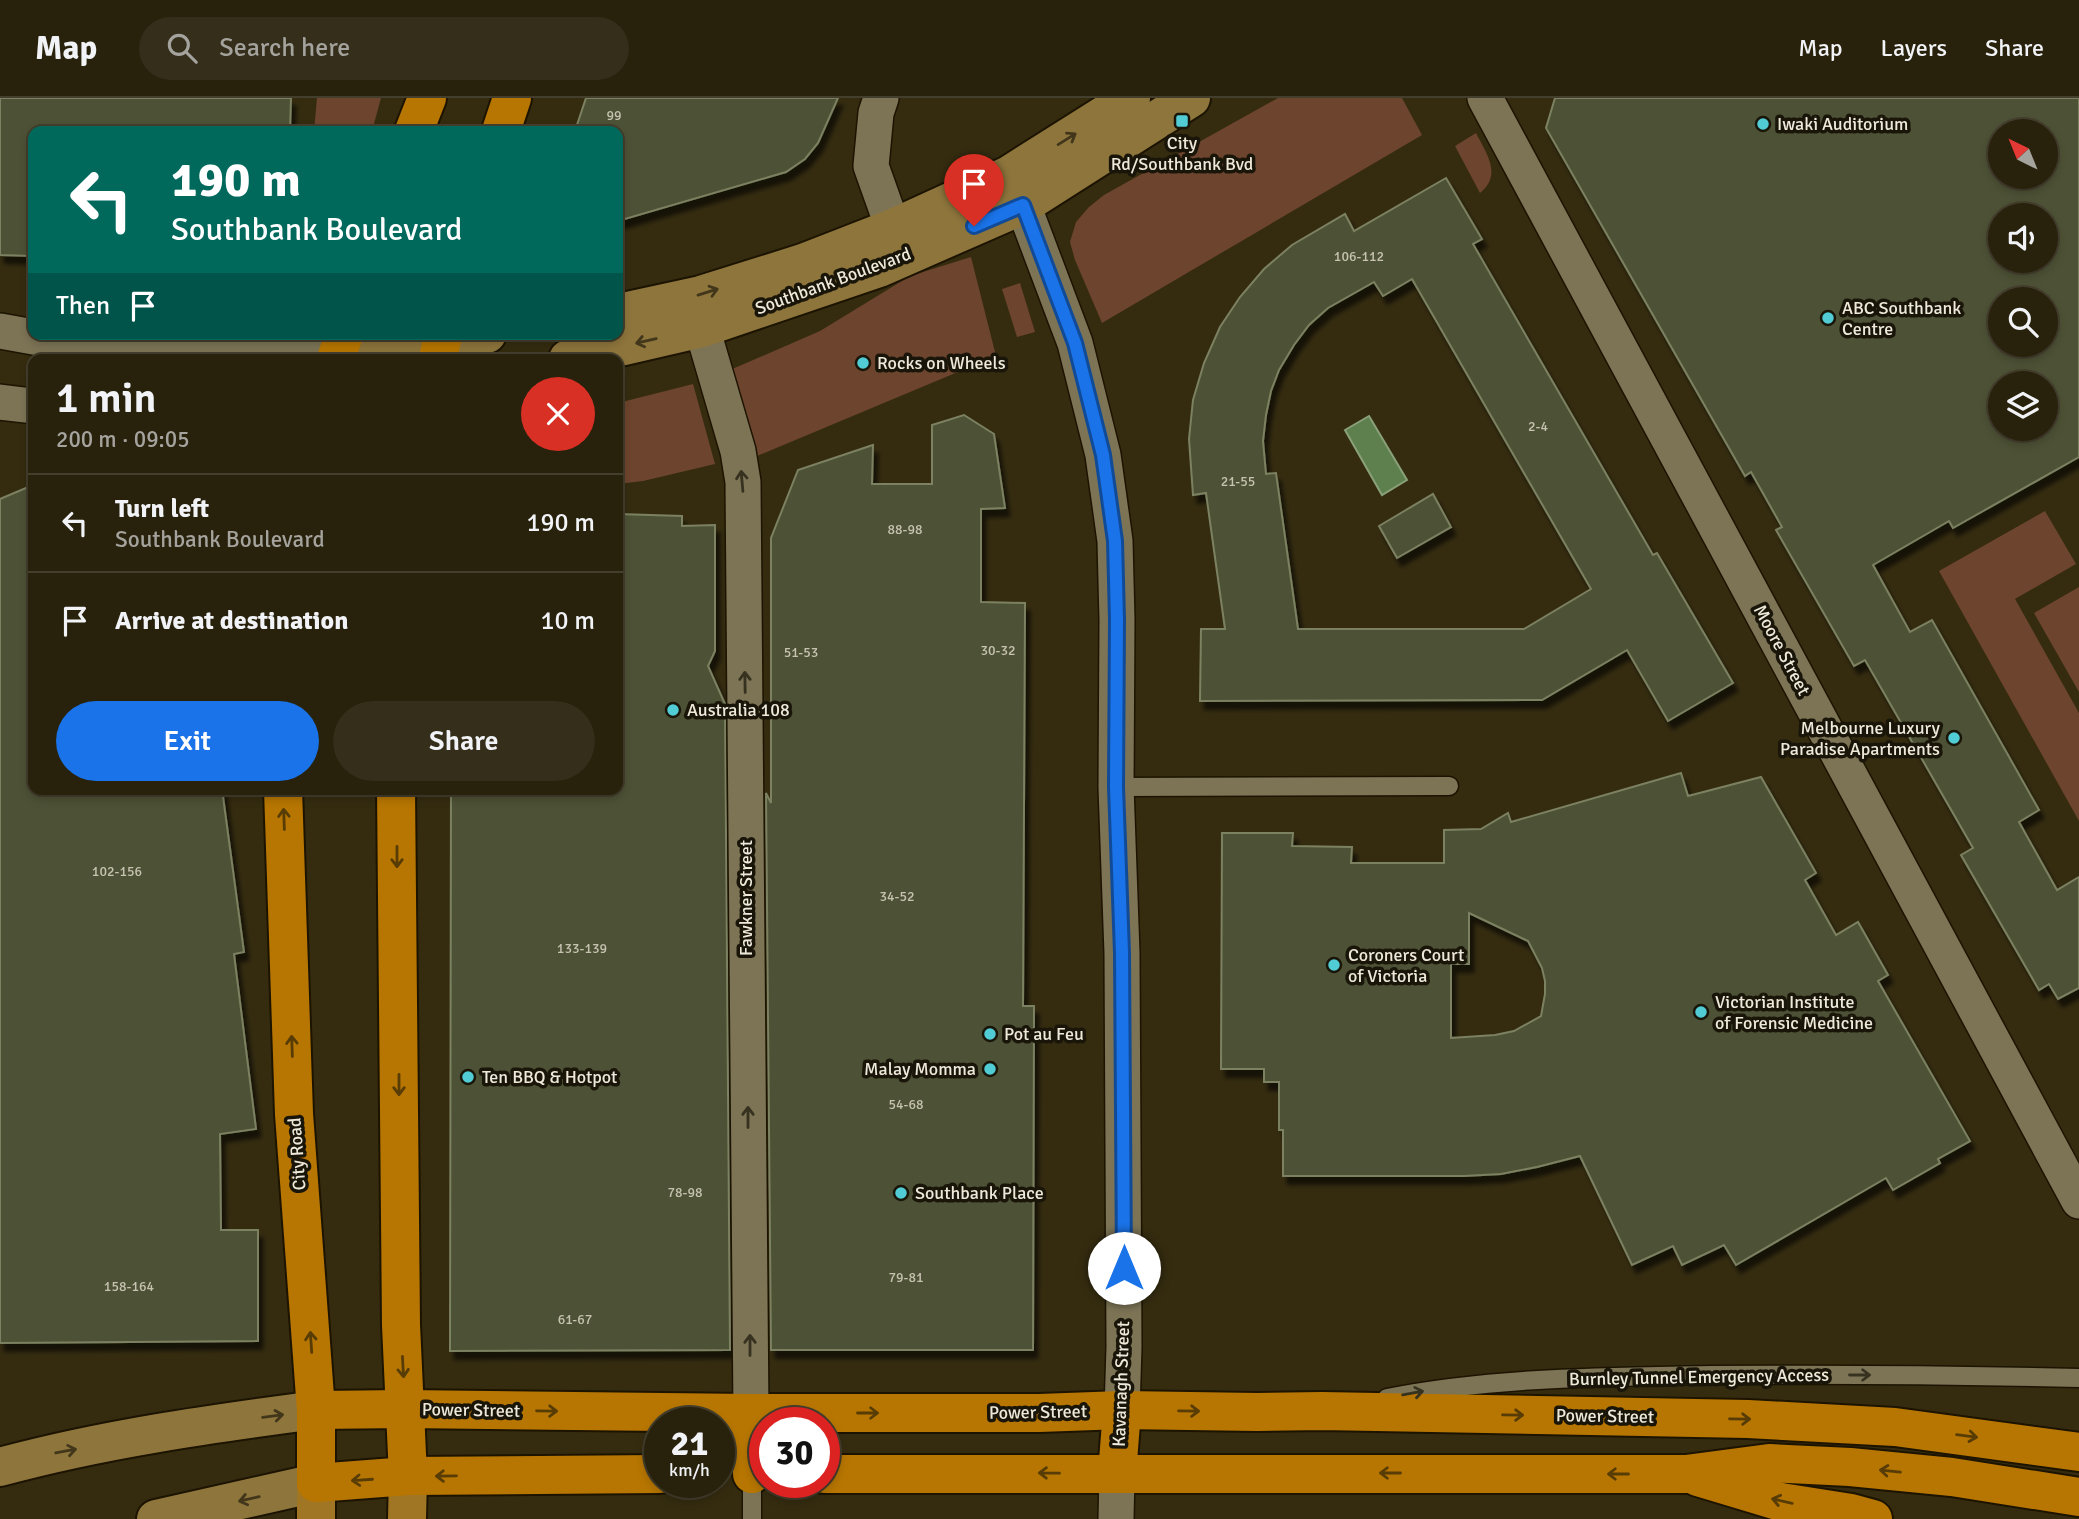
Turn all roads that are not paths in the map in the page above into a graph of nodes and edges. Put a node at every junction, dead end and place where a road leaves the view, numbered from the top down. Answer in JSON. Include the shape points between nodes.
{"nodes":[{"id":1,"x":427,"y":98,"type":"edge"},
{"id":2,"x":512,"y":98,"type":"edge"},
{"id":3,"x":880,"y":98,"type":"edge"},
{"id":4,"x":1131,"y":98,"type":"edge"},
{"id":5,"x":1191,"y":98,"type":"edge"},
{"id":6,"x":1485,"y":98,"type":"edge"},
{"id":7,"x":416,"y":126,"type":"edge"},
{"id":8,"x":503,"y":126,"type":"edge"},
{"id":9,"x":1016,"y":190,"type":"junction"},
{"id":10,"x":893,"y":228,"type":"junction"},
{"id":11,"x":623,"y":312,"type":"edge"},
{"id":12,"x":702,"y":328,"type":"junction"},
{"id":13,"x":0,"y":331,"type":"edge"},
{"id":14,"x":28,"y":336,"type":"edge"},
{"id":15,"x":50,"y":340,"type":"edge"},
{"id":16,"x":462,"y":340,"type":"edge"},
{"id":17,"x":441,"y":345,"type":"edge"},
{"id":18,"x":339,"y":350,"type":"edge"},
{"id":19,"x":187,"y":354,"type":"edge"},
{"id":20,"x":298,"y":354,"type":"edge"},
{"id":21,"x":590,"y":354,"type":"edge"},
{"id":22,"x":0,"y":402,"type":"edge"},
{"id":23,"x":28,"y":405,"type":"edge"},
{"id":24,"x":1449,"y":786,"type":"dead end"},
{"id":25,"x":1116,"y":787,"type":"junction"},
{"id":26,"x":283,"y":795,"type":"edge"},
{"id":27,"x":396,"y":795,"type":"edge"},
{"id":28,"x":2079,"y":1201,"type":"edge"},
{"id":29,"x":2079,"y":1378,"type":"edge"},
{"id":30,"x":751,"y":1407,"type":"edge"},
{"id":31,"x":405,"y":1409,"type":"junction"},
{"id":32,"x":316,"y":1410,"type":"junction"},
{"id":33,"x":1122,"y":1410,"type":"junction"},
{"id":34,"x":1322,"y":1411,"type":"junction"},
{"id":35,"x":749,"y":1413,"type":"edge"},
{"id":36,"x":840,"y":1413,"type":"edge"},
{"id":37,"x":749,"y":1433,"type":"edge"},
{"id":38,"x":2079,"y":1452,"type":"edge"},
{"id":39,"x":0,"y":1467,"type":"edge"},
{"id":40,"x":644,"y":1474,"type":"edge"},
{"id":41,"x":745,"y":1474,"type":"edge"},
{"id":42,"x":840,"y":1474,"type":"edge"},
{"id":43,"x":1117,"y":1474,"type":"junction"},
{"id":44,"x":1686,"y":1474,"type":"junction"},
{"id":45,"x":408,"y":1476,"type":"junction"},
{"id":46,"x":2079,"y":1497,"type":"edge"},
{"id":47,"x":316,"y":1501,"type":"edge"},
{"id":48,"x":156,"y":1519,"type":"edge"},
{"id":49,"x":407,"y":1519,"type":"edge"},
{"id":50,"x":752,"y":1519,"type":"edge"},
{"id":51,"x":1116,"y":1519,"type":"edge"},
{"id":52,"x":1873,"y":1519,"type":"edge"}],
"edges":[{"from":1,"to":7,"type":"highway"},
{"from":2,"to":8,"type":"highway"},
{"from":3,"to":10,"type":"street","via":[[870,166]]},
{"from":9,"to":4,"type":"main road","name":"Southbank Boulevard","one_way":true},
{"from":5,"to":9,"type":"main road","name":"Southbank Boulevard"},
{"from":6,"to":28,"type":"street","name":"Moore Street"},
{"from":9,"to":10,"type":"main road","name":"Southbank Boulevard"},
{"from":9,"to":12,"type":"main road","name":"Southbank Boulevard","via":[[879,268]]},
{"from":9,"to":25,"type":"street","name":"Kavanagh Street","via":[[1075,343],[1103,455],[1115,541]]},
{"from":11,"to":10,"type":"main road","name":"Southbank Boulevard","one_way":true,"via":[[701,295]]},
{"from":12,"to":21,"type":"main road","name":"Southbank Boulevard","one_way":true},
{"from":30,"to":12,"type":"street","name":"Fawkner Street","one_way":true,"via":[[743,482]]},
{"from":13,"to":14,"type":"street"},
{"from":15,"to":19,"type":"street"},
{"from":16,"to":17,"type":"main road"},
{"from":17,"to":18,"type":"main road"},
{"from":18,"to":20,"type":"street"},
{"from":22,"to":23,"type":"street"},
{"from":24,"to":25,"type":"lane"},
{"from":25,"to":33,"type":"street","name":"Kavanagh Street","via":[[1122,966]]},
{"from":32,"to":26,"type":"highway","name":"City Road","one_way":true,"via":[[294,1114]]},
{"from":27,"to":31,"type":"highway","one_way":true},
{"from":34,"to":29,"type":"lane","name":"Burnley Tunnel Emergency Access","one_way":true,"via":[[1455,1386],[1520,1381],[1757,1375]]},
{"from":31,"to":32,"type":"highway","name":"Power Street"},
{"from":31,"to":35,"type":"highway","name":"Power Street","one_way":true},
{"from":31,"to":45,"type":"highway"},
{"from":39,"to":32,"type":"main road","name":"Power Street","one_way":true,"via":[[46,1454]]},
{"from":32,"to":47,"type":"highway","name":"City Road"},
{"from":33,"to":34,"type":"highway","name":"Power Street","one_way":true},
{"from":36,"to":33,"type":"highway","name":"Power Street","one_way":true},
{"from":33,"to":43,"type":"highway","name":"Kavanagh Street"},
{"from":34,"to":38,"type":"highway","name":"Power Street","one_way":true,"via":[[1761,1419],[1895,1427]]},
{"from":37,"to":41,"type":"highway","name":"Fawkner Street"},
{"from":40,"to":45,"type":"highway","one_way":true},
{"from":41,"to":50,"type":"lane"},
{"from":43,"to":42,"type":"highway","one_way":true},
{"from":44,"to":43,"type":"highway","one_way":true},
{"from":43,"to":51,"type":"street","name":"Kavanagh Street"},
{"from":46,"to":44,"type":"highway","one_way":true,"via":[[1952,1477],[1837,1466],[1769,1463]]},
{"from":52,"to":44,"type":"highway","one_way":true,"via":[[1781,1502]]},
{"from":45,"to":47,"type":"highway","one_way":true},
{"from":45,"to":49,"type":"main road"},
{"from":47,"to":48,"type":"main road","one_way":true}]}
